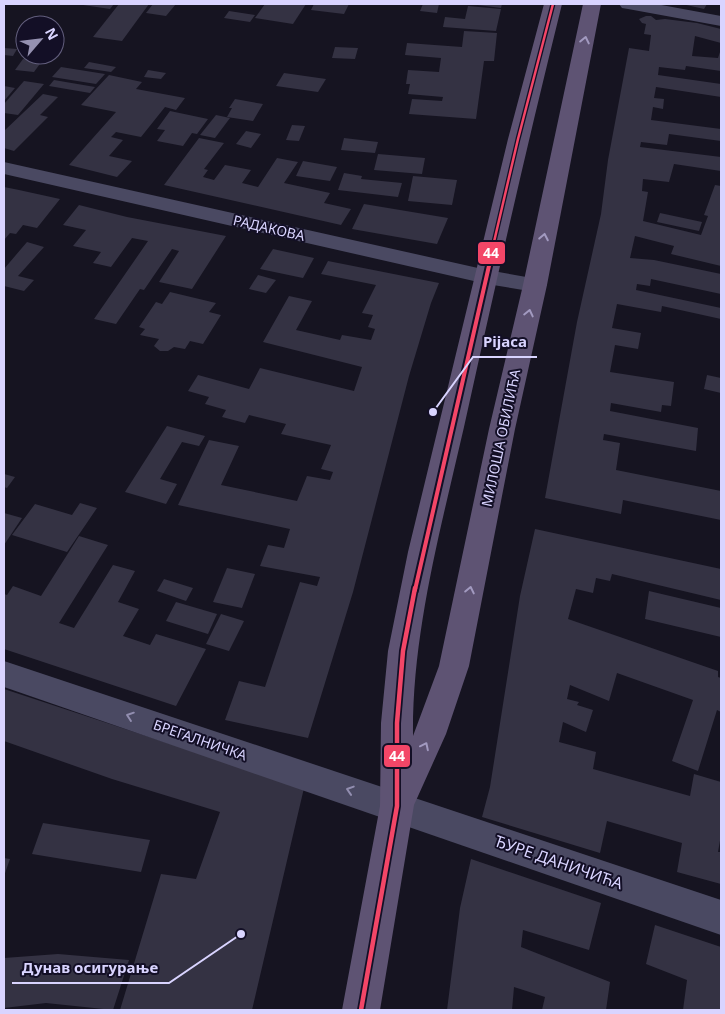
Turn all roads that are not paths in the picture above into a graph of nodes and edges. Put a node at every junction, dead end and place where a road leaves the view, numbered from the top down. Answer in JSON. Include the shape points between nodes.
{"nodes":[{"id":1,"x":553,"y":4,"type":"edge"},
{"id":2,"x":592,"y":4,"type":"edge"},
{"id":3,"x":628,"y":4,"type":"edge"},
{"id":4,"x":721,"y":21,"type":"edge"},
{"id":5,"x":4,"y":168,"type":"edge"},
{"id":6,"x":487,"y":277,"type":"junction"},
{"id":7,"x":535,"y":285,"type":"junction"},
{"id":8,"x":4,"y":674,"type":"edge"},
{"id":9,"x":396,"y":806,"type":"junction"},
{"id":10,"x":721,"y":918,"type":"edge"},
{"id":11,"x":361,"y":1010,"type":"edge"}],
"edges":[{"from":1,"to":6,"type":"main road","name":"МИЛОША ОБИЛИЋА"},
{"from":7,"to":2,"type":"main road","name":"МИЛОША ОБИЛИЋА","one_way":true},
{"from":3,"to":4,"type":"street"},
{"from":5,"to":6,"type":"street","name":"РАДАКОВА"},
{"from":6,"to":7,"type":"street","name":"РАДАКОВА"},
{"from":6,"to":9,"type":"main road","name":"МИЛОША ОБИЛИЋА","via":[[422,552],[403,650],[397,723]]},
{"from":9,"to":7,"type":"main road","name":"МИЛОША ОБИЛИЋА","one_way":true,"via":[[433,731],[454,666]]},
{"from":9,"to":8,"type":"street","name":"БРЕГАЛНИЧКА","one_way":true},
{"from":9,"to":10,"type":"street","name":"ЂУРЕ ДАНИЧИЋА"},
{"from":9,"to":11,"type":"main road","name":"МИЛОША ОБИЛИЋА"}]}
